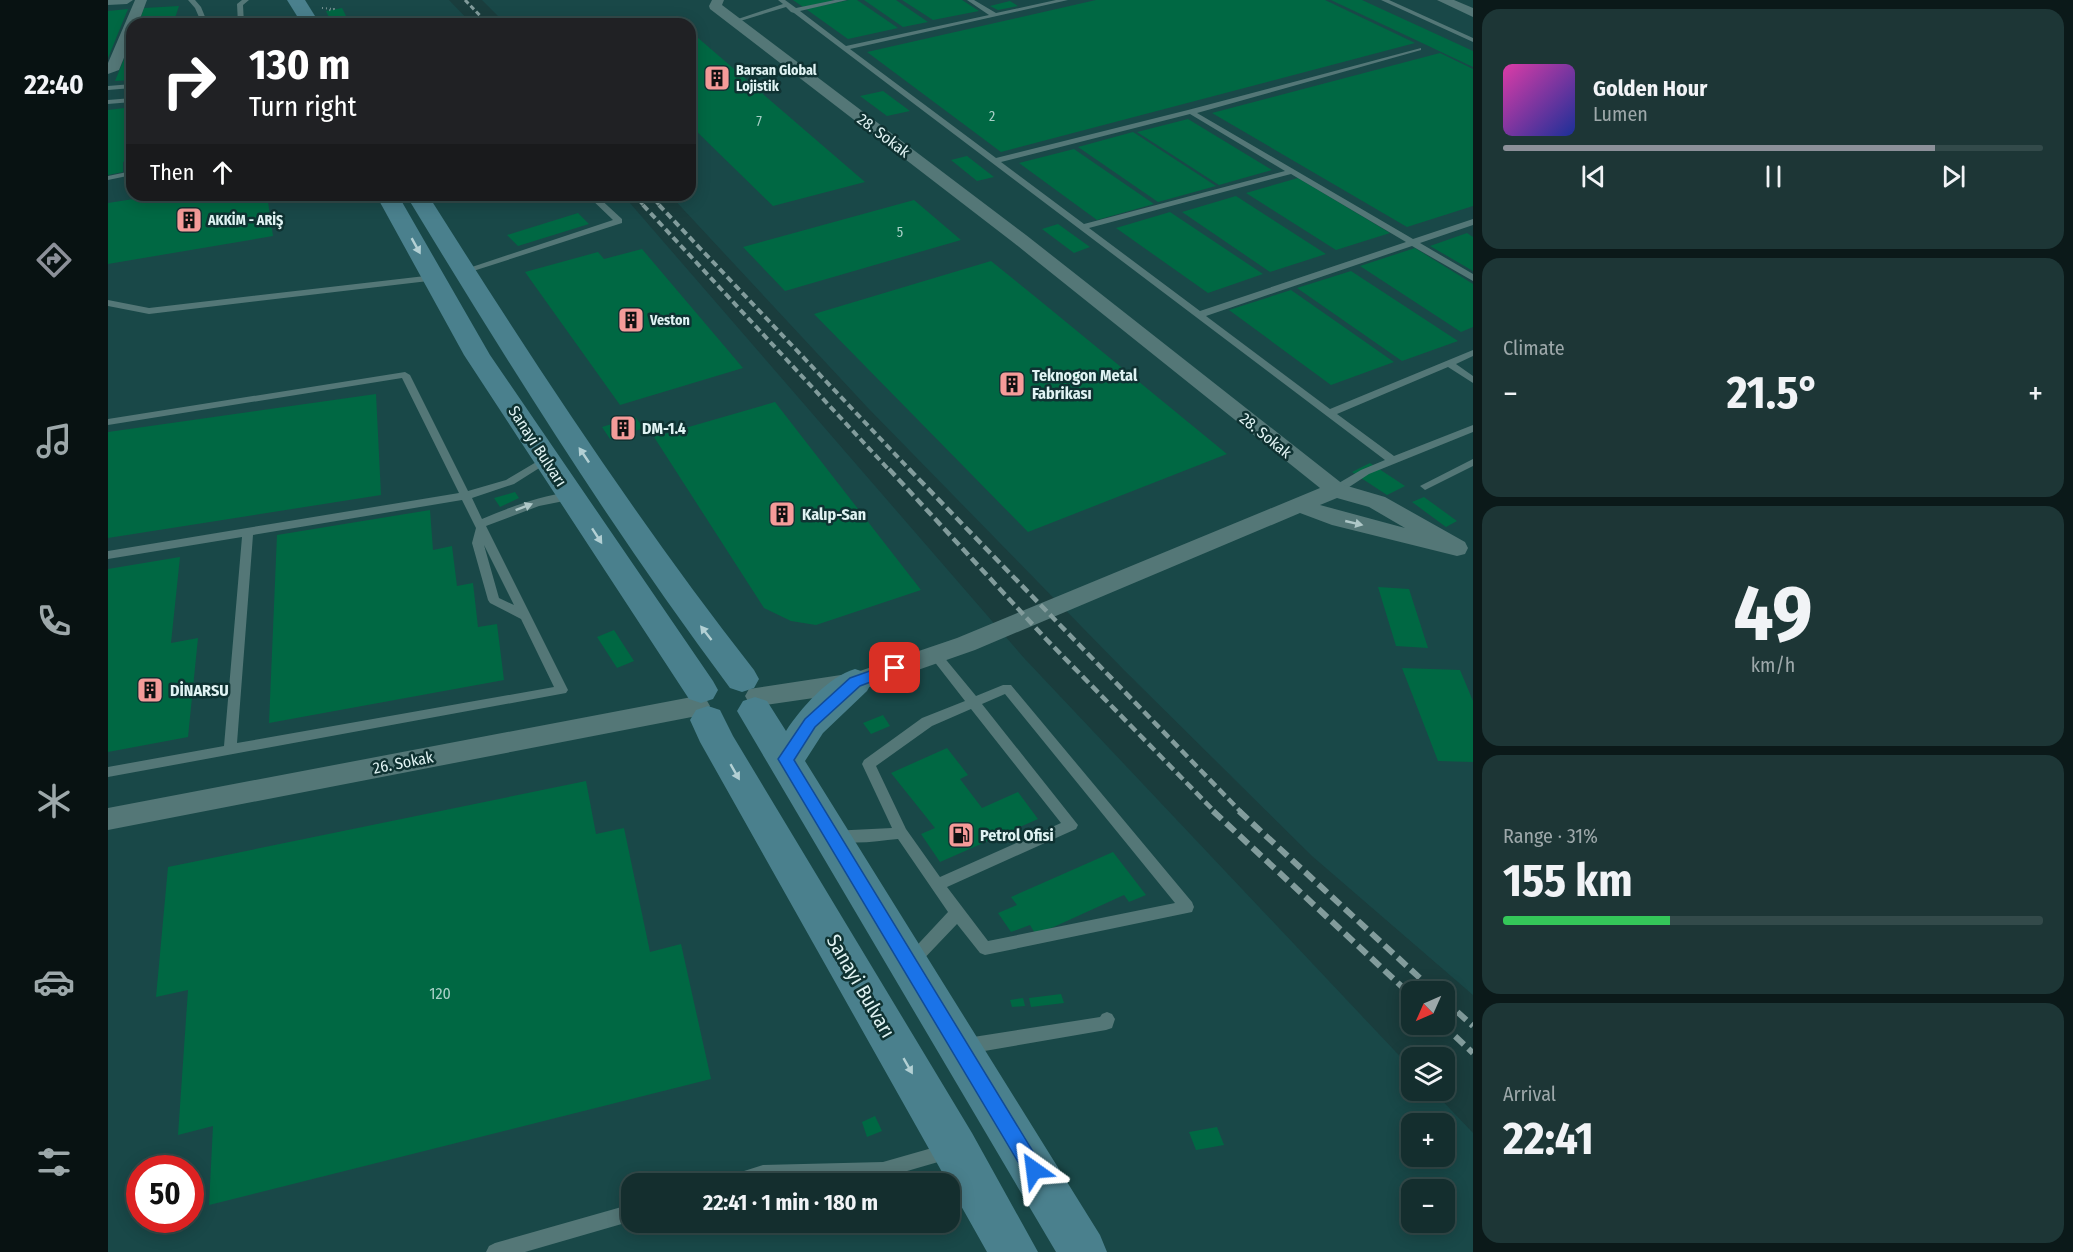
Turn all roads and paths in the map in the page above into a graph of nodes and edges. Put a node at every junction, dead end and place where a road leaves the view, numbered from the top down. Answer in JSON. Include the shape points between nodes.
{"nodes":[{"id":1,"x":127,"y":0,"type":"edge"},
{"id":2,"x":141,"y":0,"type":"edge"},
{"id":3,"x":191,"y":0,"type":"edge"},
{"id":4,"x":246,"y":0,"type":"edge"},
{"id":5,"x":296,"y":0,"type":"edge"},
{"id":6,"x":718,"y":0,"type":"edge"},
{"id":7,"x":781,"y":0,"type":"edge"},
{"id":8,"x":844,"y":0,"type":"edge"},
{"id":9,"x":970,"y":0,"type":"edge"},
{"id":10,"x":1065,"y":0,"type":"edge"},
{"id":11,"x":1384,"y":0,"type":"edge"},
{"id":12,"x":1446,"y":0,"type":"edge"},
{"id":13,"x":108,"y":1,"type":"edge"},
{"id":14,"x":333,"y":8,"type":"dead end"},
{"id":15,"x":790,"y":8,"type":"junction"},
{"id":16,"x":327,"y":11,"type":"dead end"},
{"id":17,"x":1473,"y":13,"type":"edge"},
{"id":18,"x":994,"y":15,"type":"junction"},
{"id":19,"x":134,"y":18,"type":"edge"},
{"id":20,"x":203,"y":18,"type":"edge"},
{"id":21,"x":241,"y":18,"type":"edge"},
{"id":22,"x":307,"y":18,"type":"edge"},
{"id":23,"x":735,"y":21,"type":"junction"},
{"id":24,"x":126,"y":36,"type":"edge"},
{"id":25,"x":1473,"y":40,"type":"edge"},
{"id":26,"x":845,"y":48,"type":"junction"},
{"id":27,"x":1419,"y":49,"type":"dead end"},
{"id":28,"x":108,"y":70,"type":"edge"},
{"id":29,"x":126,"y":86,"type":"edge"},
{"id":30,"x":108,"y":88,"type":"edge"},
{"id":31,"x":126,"y":100,"type":"edge"},
{"id":32,"x":108,"y":102,"type":"edge"},
{"id":33,"x":1191,"y":112,"type":"junction"},
{"id":34,"x":994,"y":161,"type":"junction"},
{"id":35,"x":1289,"y":172,"type":"junction"},
{"id":36,"x":126,"y":174,"type":"edge"},
{"id":37,"x":108,"y":178,"type":"edge"},
{"id":38,"x":390,"y":201,"type":"edge"},
{"id":39,"x":421,"y":201,"type":"edge"},
{"id":40,"x":598,"y":201,"type":"edge"},
{"id":41,"x":1473,"y":222,"type":"edge"},
{"id":42,"x":1084,"y":227,"type":"junction"},
{"id":43,"x":1413,"y":242,"type":"junction"},
{"id":44,"x":464,"y":271,"type":"junction"},
{"id":45,"x":434,"y":278,"type":"junction"},
{"id":46,"x":1473,"y":279,"type":"edge"},
{"id":47,"x":108,"y":303,"type":"edge"},
{"id":48,"x":1199,"y":315,"type":"junction"},
{"id":49,"x":1473,"y":353,"type":"edge"},
{"id":50,"x":1448,"y":363,"type":"junction"},
{"id":51,"x":1473,"y":380,"type":"edge"},
{"id":52,"x":1329,"y":413,"type":"junction"},
{"id":53,"x":108,"y":422,"type":"edge"},
{"id":54,"x":1473,"y":428,"type":"edge"},
{"id":55,"x":547,"y":460,"type":"junction"},
{"id":56,"x":1393,"y":461,"type":"junction"},
{"id":57,"x":1473,"y":462,"type":"edge"},
{"id":58,"x":1456,"y":471,"type":"junction"},
{"id":59,"x":1473,"y":474,"type":"edge"},
{"id":60,"x":1425,"y":486,"type":"dead end"},
{"id":61,"x":1336,"y":490,"type":"junction"},
{"id":62,"x":465,"y":496,"type":"junction"},
{"id":63,"x":570,"y":496,"type":"junction"},
{"id":64,"x":1299,"y":505,"type":"junction"},
{"id":65,"x":480,"y":527,"type":"junction"},
{"id":66,"x":248,"y":532,"type":"junction"},
{"id":67,"x":1465,"y":549,"type":"edge"},
{"id":68,"x":108,"y":555,"type":"edge"},
{"id":69,"x":524,"y":616,"type":"junction"},
{"id":70,"x":934,"y":653,"type":"junction"},
{"id":71,"x":855,"y":682,"type":"junction"},
{"id":72,"x":751,"y":695,"type":"junction"},
{"id":73,"x":973,"y":701,"type":"junction"},
{"id":74,"x":702,"y":705,"type":"junction"},
{"id":75,"x":230,"y":750,"type":"junction"},
{"id":76,"x":786,"y":759,"type":"junction"},
{"id":77,"x":108,"y":772,"type":"edge"},
{"id":78,"x":108,"y":819,"type":"edge"},
{"id":79,"x":901,"y":833,"type":"junction"},
{"id":80,"x":831,"y":834,"type":"junction"},
{"id":81,"x":937,"y":885,"type":"junction"},
{"id":82,"x":957,"y":913,"type":"junction"},
{"id":83,"x":909,"y":964,"type":"junction"},
{"id":84,"x":1107,"y":1019,"type":"dead end"},
{"id":85,"x":960,"y":1047,"type":"junction"},
{"id":86,"x":956,"y":1149,"type":"junction"},
{"id":87,"x":763,"y":1173,"type":"edge"},
{"id":88,"x":621,"y":1215,"type":"edge"},
{"id":89,"x":495,"y":1252,"type":"edge"},
{"id":90,"x":1014,"y":1252,"type":"edge"},
{"id":91,"x":1083,"y":1252,"type":"edge"}],
"edges":[{"from":1,"to":13,"type":"street"},
{"from":2,"to":19,"type":"street"},
{"from":3,"to":20,"type":"lane"},
{"from":4,"to":21,"type":"lane","via":[[240,4]]},
{"from":5,"to":22,"type":"main road"},
{"from":6,"to":23,"type":"street","name":"28. Sokak","via":[[715,6]]},
{"from":7,"to":15,"type":"lane"},
{"from":8,"to":15,"type":"lane"},
{"from":9,"to":18,"type":"lane"},
{"from":10,"to":18,"type":"lane"},
{"from":11,"to":25,"type":"lane"},
{"from":12,"to":17,"type":"street"},
{"from":14,"to":16,"type":"path"},
{"from":15,"to":23,"type":"lane"},
{"from":15,"to":26,"type":"lane"},
{"from":18,"to":26,"type":"lane"},
{"from":23,"to":61,"type":"street","name":"28. Sokak","via":[[1020,239]]},
{"from":24,"to":28,"type":"street","via":[[112,70]]},
{"from":26,"to":34,"type":"lane"},
{"from":27,"to":33,"type":"lane"},
{"from":29,"to":30,"type":"lane"},
{"from":31,"to":32,"type":"lane"},
{"from":33,"to":34,"type":"lane"},
{"from":33,"to":35,"type":"lane"},
{"from":34,"to":42,"type":"lane"},
{"from":35,"to":42,"type":"lane"},
{"from":35,"to":43,"type":"lane"},
{"from":36,"to":37,"type":"lane"},
{"from":38,"to":45,"type":"main road","name":"Sanayi Bulvarı","one_way":true},
{"from":39,"to":44,"type":"main road","name":"Sanayi Bulvarı"},
{"from":40,"to":44,"type":"lane","via":[[620,221]]},
{"from":41,"to":43,"type":"lane"},
{"from":42,"to":48,"type":"lane"},
{"from":43,"to":46,"type":"lane"},
{"from":43,"to":48,"type":"lane"},
{"from":72,"to":44,"type":"main road","name":"Sanayi Bulvarı","one_way":true,"via":[[688,610]]},
{"from":45,"to":47,"type":"lane","via":[[149,311]]},
{"from":45,"to":55,"type":"main road","name":"Sanayi Bulvarı","via":[[477,355]]},
{"from":48,"to":52,"type":"lane"},
{"from":49,"to":50,"type":"lane"},
{"from":50,"to":51,"type":"lane"},
{"from":50,"to":52,"type":"lane"},
{"from":52,"to":56,"type":"lane"},
{"from":53,"to":62,"type":"lane","via":[[405,375]]},
{"from":54,"to":56,"type":"lane"},
{"from":55,"to":62,"type":"lane","via":[[510,482]]},
{"from":55,"to":63,"type":"main road","name":"Sanayi Bulvarı"},
{"from":56,"to":61,"type":"lane"},
{"from":57,"to":58,"type":"lane"},
{"from":58,"to":59,"type":"lane"},
{"from":58,"to":60,"type":"lane"},
{"from":61,"to":64,"type":"street"},
{"from":61,"to":67,"type":"street","via":[[1377,502]]},
{"from":62,"to":65,"type":"lane"},
{"from":62,"to":66,"type":"lane"},
{"from":65,"to":63,"type":"lane","one_way":true,"via":[[526,505]]},
{"from":63,"to":74,"type":"main road","name":"Sanayi Bulvarı","one_way":true},
{"from":64,"to":67,"type":"street","one_way":true,"via":[[1332,518]]},
{"from":64,"to":70,"type":"street","via":[[966,644]]},
{"from":65,"to":69,"type":"lane"},
{"from":65,"to":69,"type":"lane","via":[[478,543],[494,600]]},
{"from":66,"to":68,"type":"lane"},
{"from":66,"to":75,"type":"lane"},
{"from":69,"to":75,"type":"lane","via":[[562,690]]},
{"from":70,"to":71,"type":"street"},
{"from":70,"to":73,"type":"lane"},
{"from":71,"to":72,"type":"street"},
{"from":71,"to":76,"type":"main road","via":[[810,723]]},
{"from":72,"to":74,"type":"main road","via":[[723,677],[706,684]]},
{"from":72,"to":74,"type":"main road","via":[[739,722],[718,723]]},
{"from":72,"to":76,"type":"main road","name":"Sanayi Bulvarı"},
{"from":73,"to":79,"type":"lane","via":[[927,722],[869,764]]},
{"from":73,"to":81,"type":"lane","via":[[1071,825]]},
{"from":73,"to":82,"type":"lane","via":[[1007,688],[1188,907],[985,948]]},
{"from":74,"to":78,"type":"street","name":"26. Sokak"},
{"from":74,"to":86,"type":"main road","name":"Sanayi Bulvarı","one_way":true,"via":[[718,742]]},
{"from":75,"to":77,"type":"lane"},
{"from":76,"to":80,"type":"main road","name":"Sanayi Bulvarı"},
{"from":79,"to":80,"type":"lane","via":[[857,837]]},
{"from":79,"to":81,"type":"lane"},
{"from":80,"to":83,"type":"main road","name":"Sanayi Bulvarı"},
{"from":81,"to":82,"type":"lane"},
{"from":82,"to":83,"type":"lane"},
{"from":83,"to":85,"type":"main road","name":"Sanayi Bulvarı"},
{"from":84,"to":85,"type":"lane","via":[[1106,1023]]},
{"from":85,"to":91,"type":"main road","name":"Sanayi Bulvarı"},
{"from":86,"to":87,"type":"lane","via":[[883,1170]]},
{"from":86,"to":90,"type":"main road","name":"Sanayi Bulvarı"},
{"from":88,"to":89,"type":"lane"}]}
